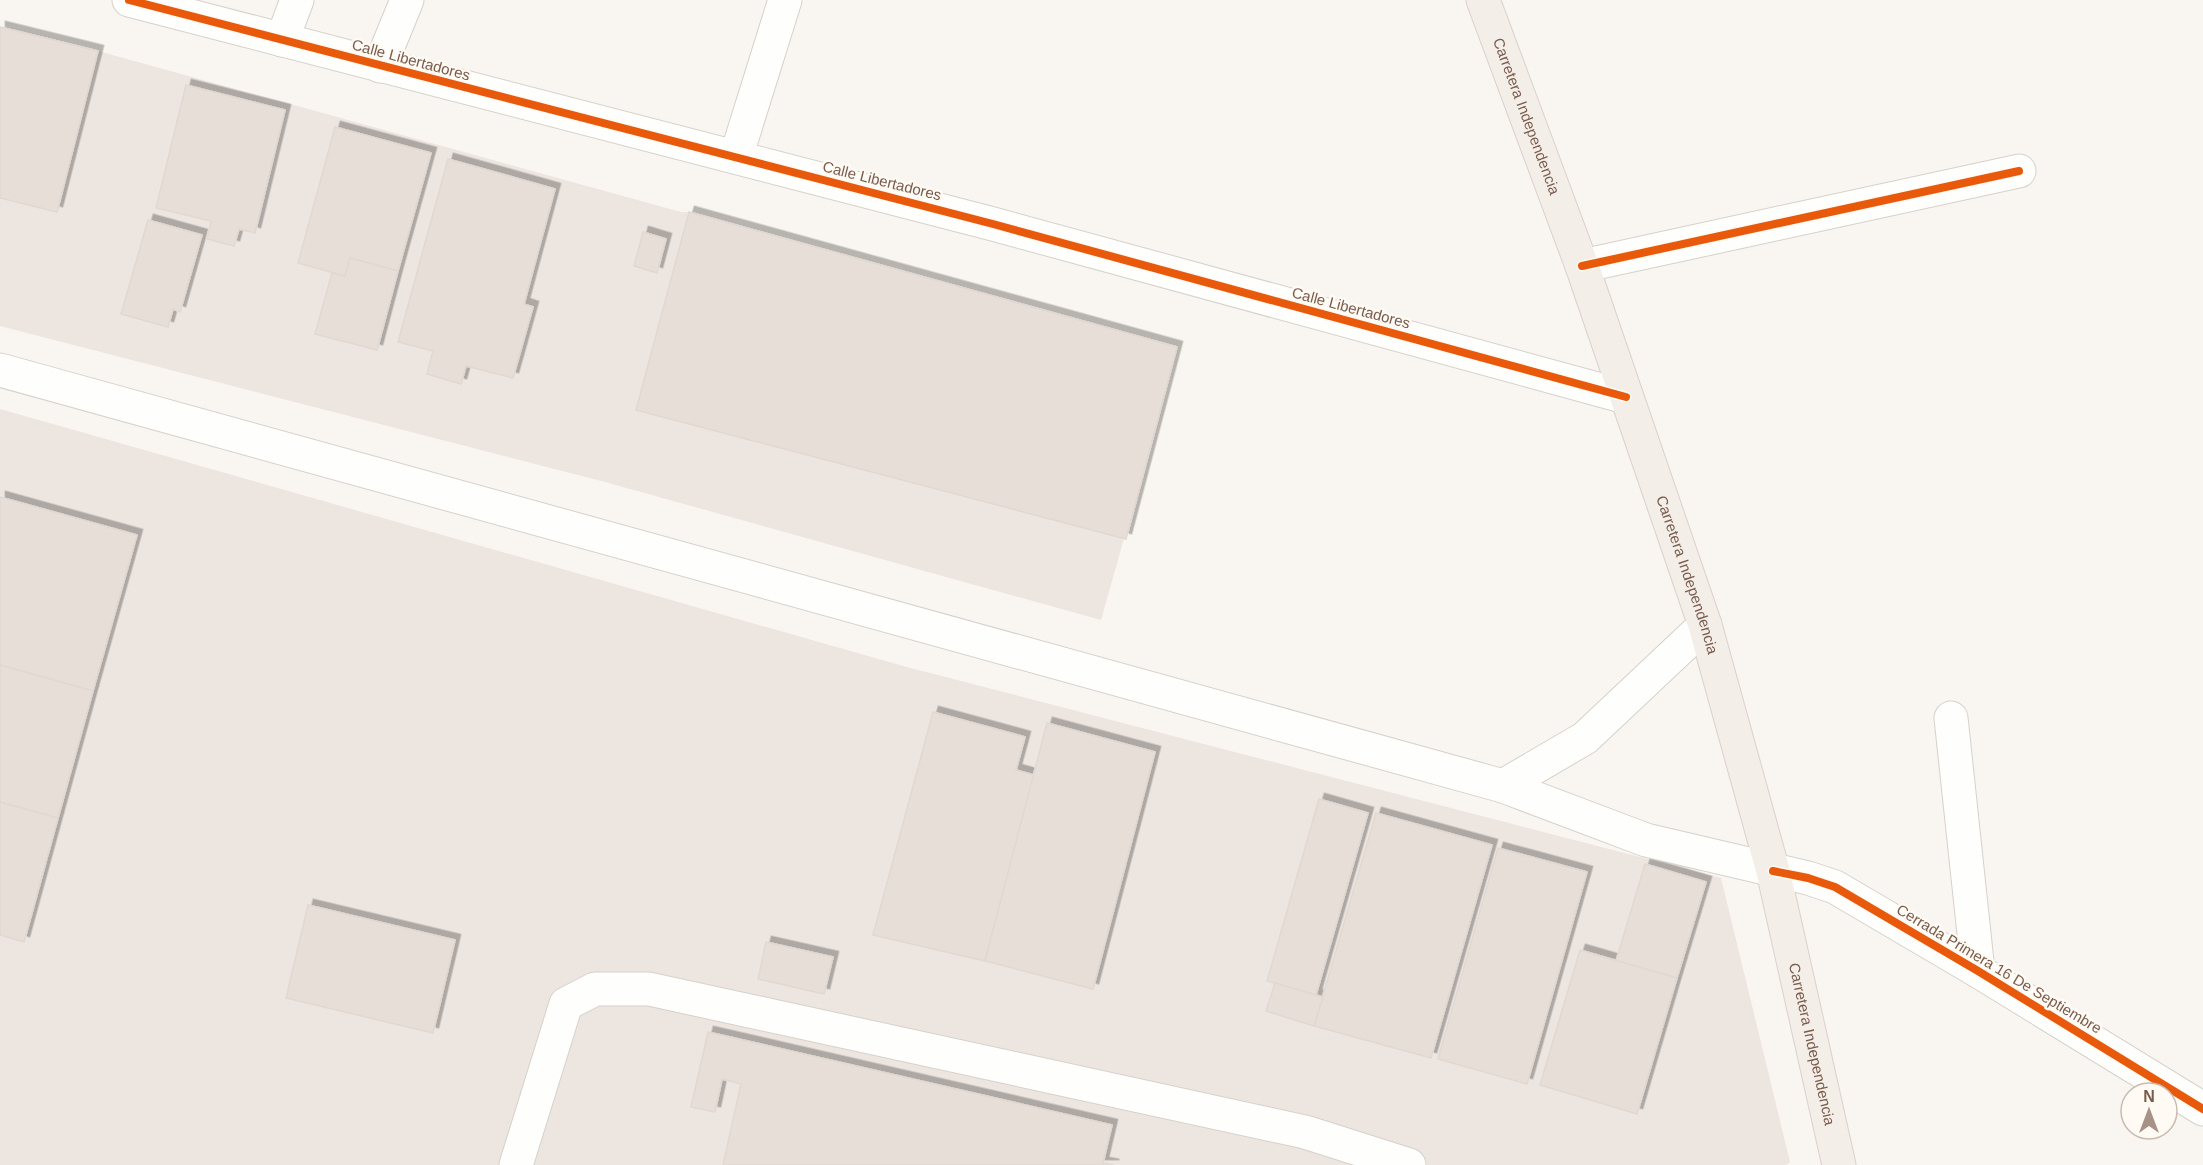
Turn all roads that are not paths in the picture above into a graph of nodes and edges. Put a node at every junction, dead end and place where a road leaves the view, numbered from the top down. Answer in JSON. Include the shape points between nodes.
{"nodes":[{"id":1,"x":129,"y":0,"type":"edge"},
{"id":2,"x":297,"y":0,"type":"edge"},
{"id":3,"x":407,"y":0,"type":"edge"},
{"id":4,"x":785,"y":0,"type":"edge"},
{"id":5,"x":1483,"y":0,"type":"edge"},
{"id":6,"x":282,"y":40,"type":"junction"},
{"id":7,"x":380,"y":66,"type":"junction"},
{"id":8,"x":736,"y":157,"type":"junction"},
{"id":9,"x":2019,"y":171,"type":"dead end"},
{"id":10,"x":1582,"y":266,"type":"junction"},
{"id":11,"x":0,"y":370,"type":"edge"},
{"id":12,"x":1626,"y":397,"type":"junction"},
{"id":13,"x":1705,"y":626,"type":"junction"},
{"id":14,"x":1951,"y":718,"type":"dead end"},
{"id":15,"x":1503,"y":786,"type":"junction"},
{"id":16,"x":1773,"y":871,"type":"junction"},
{"id":17,"x":1978,"y":971,"type":"junction"},
{"id":18,"x":2203,"y":1109,"type":"edge"},
{"id":19,"x":516,"y":1165,"type":"edge"},
{"id":20,"x":1408,"y":1165,"type":"edge"},
{"id":21,"x":1839,"y":1165,"type":"edge"}],
"edges":[{"from":1,"to":6,"type":"street","name":"Calle Libertadores"},
{"from":2,"to":6,"type":"street"},
{"from":3,"to":7,"type":"street"},
{"from":4,"to":8,"type":"street"},
{"from":5,"to":10,"type":"main road","name":"Carretera Independencia"},
{"from":6,"to":7,"type":"street","name":"Calle Libertadores"},
{"from":7,"to":8,"type":"street","name":"Calle Libertadores"},
{"from":8,"to":12,"type":"street","name":"Calle Libertadores"},
{"from":9,"to":10,"type":"street"},
{"from":10,"to":12,"type":"main road","name":"Carretera Independencia"},
{"from":11,"to":15,"type":"street","name":"Cerrada Primera 16 De Septiembre"},
{"from":12,"to":13,"type":"main road","name":"Carretera Independencia"},
{"from":13,"to":15,"type":"street","via":[[1585,738]]},
{"from":13,"to":16,"type":"main road","name":"Carretera Independencia"},
{"from":14,"to":17,"type":"street"},
{"from":15,"to":16,"type":"street","name":"Cerrada Primera 16 De Septiembre","via":[[1646,840]]},
{"from":16,"to":17,"type":"street","name":"Cerrada Primera 16 De Septiembre","via":[[1834,887]]},
{"from":16,"to":21,"type":"main road","name":"Carretera Independencia"},
{"from":17,"to":18,"type":"street","name":"Cerrada Primera 16 De Septiembre"},
{"from":19,"to":20,"type":"street","via":[[566,1004],[595,989],[649,989],[1305,1132]]}]}
